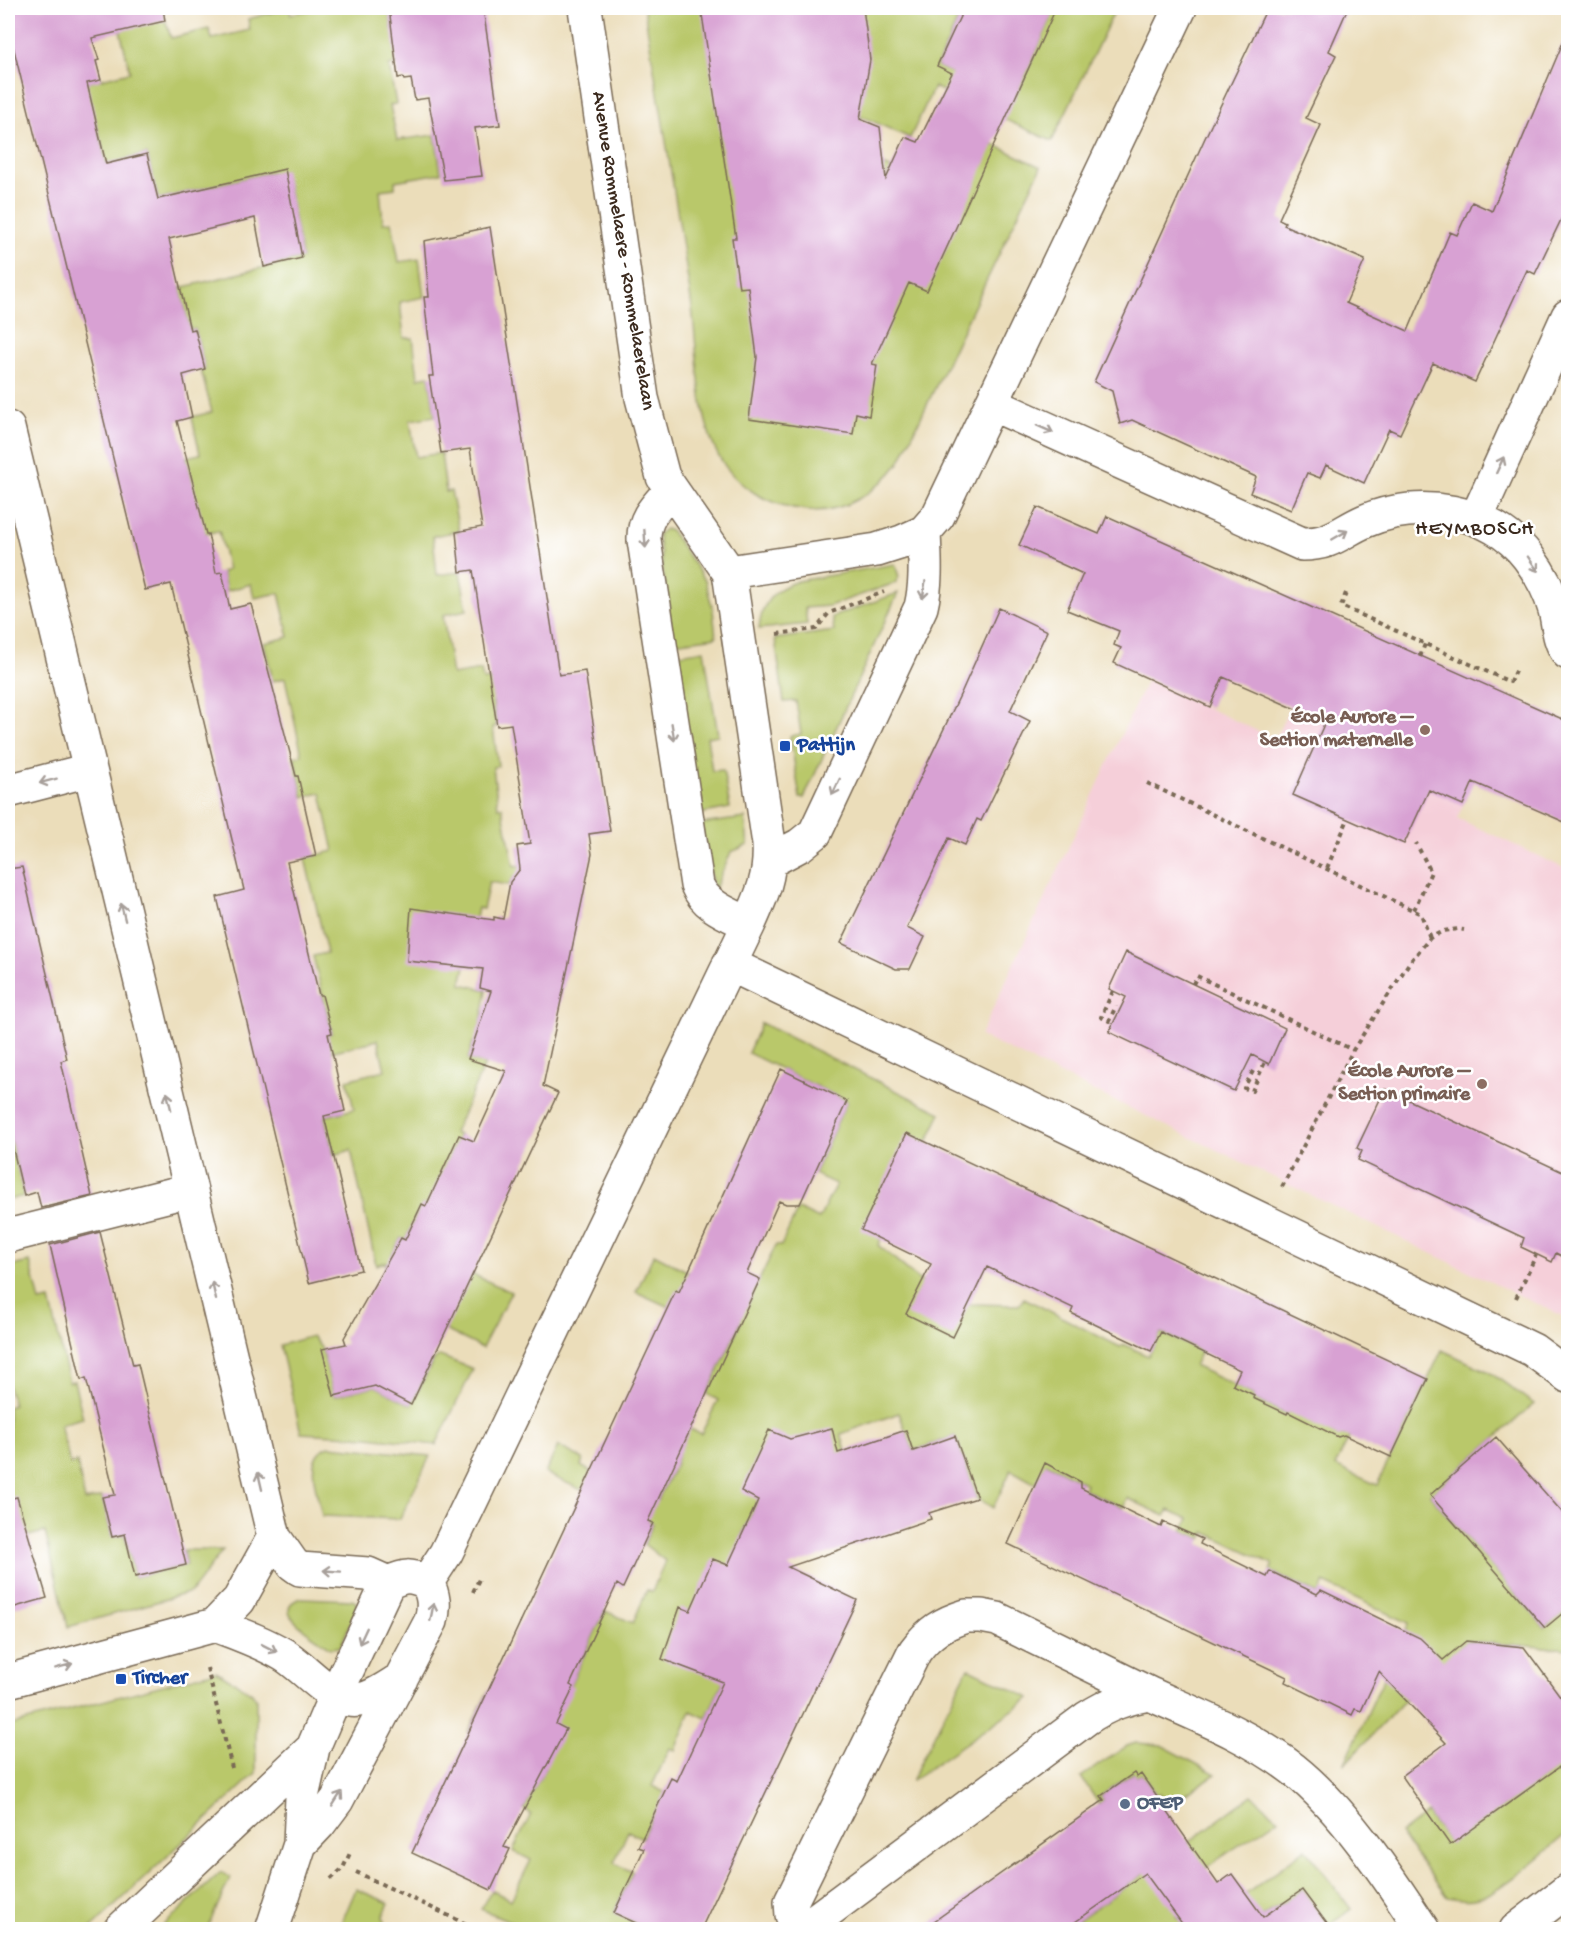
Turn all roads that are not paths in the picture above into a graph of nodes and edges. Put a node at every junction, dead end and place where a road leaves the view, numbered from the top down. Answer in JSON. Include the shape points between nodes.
{"nodes":[{"id":1,"x":585,"y":8,"type":"edge"},
{"id":2,"x":1180,"y":8,"type":"edge"},
{"id":3,"x":1569,"y":316,"type":"edge"},
{"id":4,"x":992,"y":404,"type":"junction"},
{"id":5,"x":8,"y":428,"type":"edge"},
{"id":6,"x":671,"y":490,"type":"junction"},
{"id":7,"x":1476,"y":519,"type":"junction"},
{"id":8,"x":924,"y":532,"type":"junction"},
{"id":9,"x":729,"y":572,"type":"junction"},
{"id":10,"x":1569,"y":653,"type":"edge"},
{"id":11,"x":89,"y":770,"type":"junction"},
{"id":12,"x":8,"y":791,"type":"edge"},
{"id":13,"x":770,"y":861,"type":"junction"},
{"id":14,"x":749,"y":924,"type":"junction"},
{"id":15,"x":729,"y":964,"type":"junction"},
{"id":16,"x":190,"y":1191,"type":"junction"},
{"id":17,"x":8,"y":1236,"type":"edge"},
{"id":18,"x":1569,"y":1376,"type":"edge"},
{"id":19,"x":274,"y":1538,"type":"junction"},
{"id":20,"x":427,"y":1582,"type":"junction"},
{"id":21,"x":388,"y":1583,"type":"junction"},
{"id":22,"x":215,"y":1625,"type":"junction"},
{"id":23,"x":401,"y":1679,"type":"junction"},
{"id":24,"x":8,"y":1681,"type":"edge"},
{"id":25,"x":336,"y":1694,"type":"junction"},
{"id":26,"x":1150,"y":1694,"type":"junction"},
{"id":27,"x":313,"y":1748,"type":"junction"},
{"id":28,"x":300,"y":1844,"type":"junction"},
{"id":29,"x":1569,"y":1890,"type":"edge"},
{"id":30,"x":120,"y":1929,"type":"edge"},
{"id":31,"x":272,"y":1929,"type":"edge"},
{"id":32,"x":1424,"y":1929,"type":"edge"},
{"id":33,"x":1516,"y":1929,"type":"edge"}],
"edges":[{"from":1,"to":6,"type":"street","name":"Avenue Rommelaere - Rommelaerelaan","via":[[642,398],[659,466]]},
{"from":2,"to":4,"type":"street"},
{"from":7,"to":3,"type":"street","one_way":true},
{"from":4,"to":7,"type":"street","one_way":true,"via":[[1302,544],[1330,541],[1384,513],[1415,508],[1446,510]]},
{"from":4,"to":8,"type":"street","via":[[938,516]]},
{"from":5,"to":11,"type":"street"},
{"from":6,"to":9,"type":"street","name":"Avenue Rommelaere - Rommelaerelaan"},
{"from":6,"to":14,"type":"street","one_way":true,"via":[[647,518],[644,540],[697,885],[712,906]]},
{"from":7,"to":10,"type":"street","one_way":true,"via":[[1503,534],[1526,555],[1544,580],[1555,609],[1560,640]]},
{"from":8,"to":9,"type":"street","via":[[877,550]]},
{"from":8,"to":13,"type":"street","one_way":true,"via":[[926,572],[921,607],[815,833]]},
{"from":9,"to":13,"type":"street"},
{"from":11,"to":12,"type":"street","one_way":true},
{"from":16,"to":11,"type":"street","one_way":true},
{"from":13,"to":14,"type":"street","via":[[763,894]]},
{"from":14,"to":15,"type":"street"},
{"from":15,"to":18,"type":"street","via":[[1533,1350]]},
{"from":15,"to":20,"type":"street","via":[[447,1553]]},
{"from":16,"to":17,"type":"street"},
{"from":19,"to":16,"type":"street","one_way":true},
{"from":21,"to":19,"type":"street","one_way":true,"via":[[368,1574],[300,1569]]},
{"from":19,"to":22,"type":"street","via":[[239,1600]]},
{"from":20,"to":21,"type":"street","via":[[402,1576]]},
{"from":23,"to":20,"type":"street","one_way":true,"via":[[434,1609],[434,1596]]},
{"from":21,"to":25,"type":"street","one_way":true},
{"from":24,"to":22,"type":"street","one_way":true},
{"from":22,"to":25,"type":"street","one_way":true,"via":[[286,1656]]},
{"from":23,"to":25,"type":"street","via":[[366,1698],[350,1700]]},
{"from":28,"to":23,"type":"street","one_way":true,"via":[[337,1800]]},
{"from":25,"to":27,"type":"street"},
{"from":26,"to":26,"type":"street","via":[[997,1619],[966,1616],[936,1628],[915,1651],[791,1902],[792,1915],[803,1923],[813,1922],[1087,1718],[1126,1698]]},
{"from":26,"to":32,"type":"street","via":[[1243,1737],[1293,1770],[1333,1808]]},
{"from":27,"to":28,"type":"street","via":[[302,1797]]},
{"from":27,"to":30,"type":"street"},
{"from":28,"to":31,"type":"street"},
{"from":29,"to":33,"type":"street"}]}
